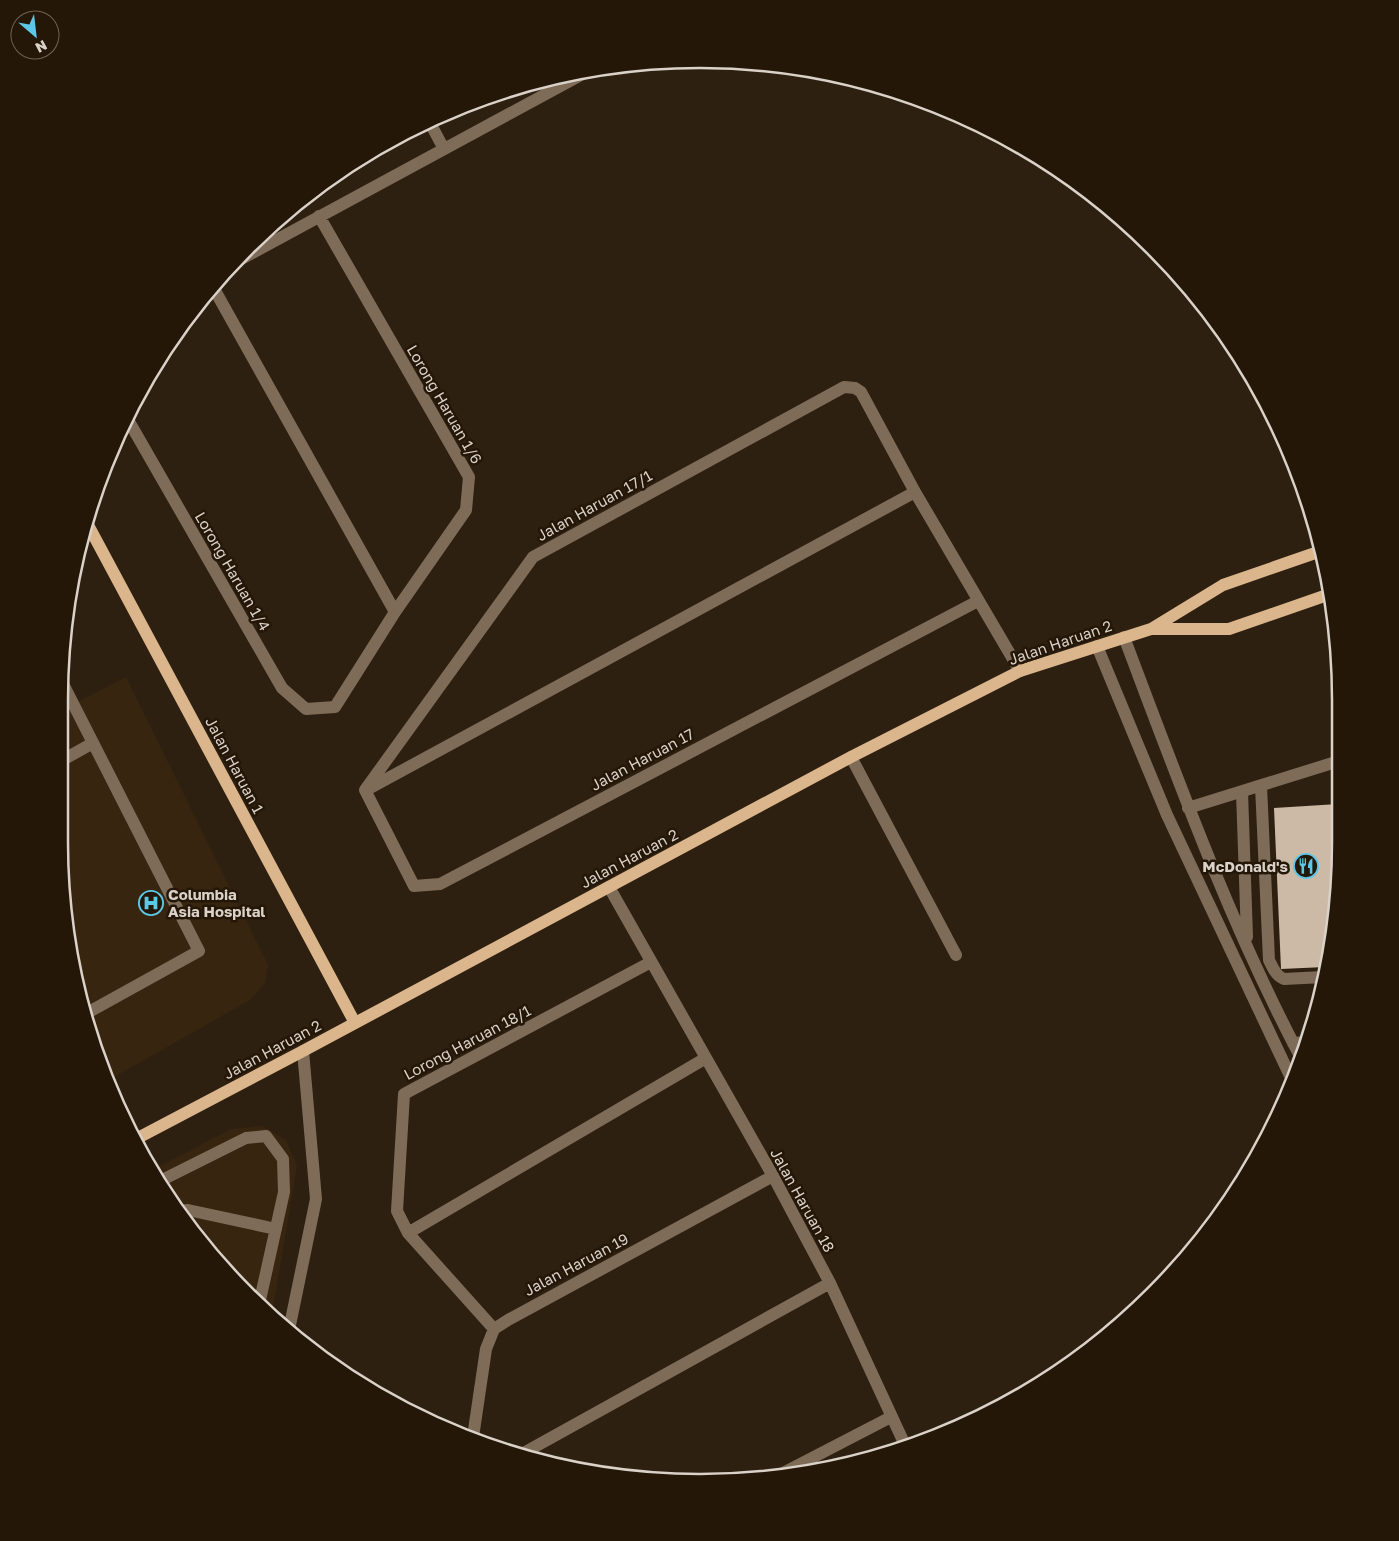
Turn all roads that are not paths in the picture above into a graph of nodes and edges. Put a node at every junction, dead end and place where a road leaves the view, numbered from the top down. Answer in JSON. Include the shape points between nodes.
{"nodes":[{"id":1,"x":569,"y":82,"type":"edge"},
{"id":2,"x":432,"y":127,"type":"edge"},
{"id":3,"x":444,"y":149,"type":"junction"},
{"id":4,"x":319,"y":216,"type":"junction"},
{"id":5,"x":254,"y":252,"type":"edge"},
{"id":6,"x":216,"y":293,"type":"edge"},
{"id":7,"x":131,"y":425,"type":"edge"},
{"id":8,"x":915,"y":492,"type":"junction"},
{"id":9,"x":91,"y":530,"type":"edge"},
{"id":10,"x":1314,"y":553,"type":"edge"},
{"id":11,"x":1323,"y":597,"type":"edge"},
{"id":12,"x":978,"y":601,"type":"junction"},
{"id":13,"x":395,"y":612,"type":"junction"},
{"id":14,"x":1151,"y":630,"type":"junction"},
{"id":15,"x":1124,"y":638,"type":"junction"},
{"id":16,"x":1097,"y":646,"type":"junction"},
{"id":17,"x":1020,"y":671,"type":"junction"},
{"id":18,"x":67,"y":695,"type":"edge"},
{"id":19,"x":335,"y":706,"type":"joint"},
{"id":20,"x":94,"y":744,"type":"junction"},
{"id":21,"x":851,"y":757,"type":"junction"},
{"id":22,"x":67,"y":758,"type":"edge"},
{"id":23,"x":1332,"y":763,"type":"edge"},
{"id":24,"x":1261,"y":786,"type":"junction"},
{"id":25,"x":366,"y":790,"type":"junction"},
{"id":26,"x":1242,"y":792,"type":"junction"},
{"id":27,"x":1188,"y":808,"type":"junction"},
{"id":28,"x":609,"y":887,"type":"junction"},
{"id":29,"x":1247,"y":945,"type":"junction"},
{"id":30,"x":956,"y":955,"type":"dead end"},
{"id":31,"x":651,"y":962,"type":"junction"},
{"id":32,"x":1316,"y":977,"type":"edge"},
{"id":33,"x":91,"y":1011,"type":"edge"},
{"id":34,"x":355,"y":1023,"type":"junction"},
{"id":35,"x":1293,"y":1043,"type":"junction"},
{"id":36,"x":1299,"y":1043,"type":"edge"},
{"id":37,"x":1296,"y":1049,"type":"edge"},
{"id":38,"x":303,"y":1051,"type":"junction"},
{"id":39,"x":706,"y":1058,"type":"junction"},
{"id":40,"x":1288,"y":1071,"type":"edge"},
{"id":41,"x":141,"y":1136,"type":"edge"},
{"id":42,"x":773,"y":1176,"type":"junction"},
{"id":43,"x":165,"y":1178,"type":"edge"},
{"id":44,"x":186,"y":1210,"type":"edge"},
{"id":45,"x":276,"y":1229,"type":"junction"},
{"id":46,"x":408,"y":1233,"type":"junction"},
{"id":47,"x":830,"y":1283,"type":"junction"},
{"id":48,"x":261,"y":1296,"type":"edge"},
{"id":49,"x":290,"y":1323,"type":"edge"},
{"id":50,"x":494,"y":1329,"type":"junction"},
{"id":51,"x":891,"y":1416,"type":"junction"},
{"id":52,"x":474,"y":1431,"type":"edge"},
{"id":53,"x":903,"y":1440,"type":"edge"},
{"id":54,"x":529,"y":1450,"type":"edge"},
{"id":55,"x":797,"y":1465,"type":"edge"}],
"edges":[{"from":1,"to":3,"type":"street"},
{"from":2,"to":3,"type":"street"},
{"from":3,"to":4,"type":"street"},
{"from":4,"to":5,"type":"street"},
{"from":4,"to":13,"type":"street","name":"Lorong Haruan 1/6","via":[[469,477],[466,510]]},
{"from":6,"to":13,"type":"street"},
{"from":7,"to":19,"type":"street","name":"Lorong Haruan 1/4","via":[[282,688],[306,709]]},
{"from":8,"to":12,"type":"street"},
{"from":8,"to":25,"type":"street"},
{"from":8,"to":25,"type":"street","name":"Jalan Haruan 17/1","via":[[861,392],[844,387],[533,556]]},
{"from":9,"to":34,"type":"main road","name":"Jalan Haruan 1"},
{"from":10,"to":14,"type":"main road","name":"Jalan Haruan 2","via":[[1223,585]]},
{"from":11,"to":14,"type":"main road","name":"Jalan Haruan 2","via":[[1230,629]]},
{"from":12,"to":17,"type":"street"},
{"from":12,"to":25,"type":"street","name":"Jalan Haruan 17","via":[[440,884],[414,886]]},
{"from":13,"to":19,"type":"street","name":"Lorong Haruan 1/6"},
{"from":14,"to":15,"type":"main road","name":"Jalan Haruan 2"},
{"from":15,"to":16,"type":"main road","name":"Jalan Haruan 2"},
{"from":15,"to":27,"type":"street"},
{"from":16,"to":17,"type":"main road","name":"Jalan Haruan 2"},
{"from":16,"to":40,"type":"street","via":[[1167,815]]},
{"from":17,"to":21,"type":"main road","name":"Jalan Haruan 2"},
{"from":18,"to":20,"type":"street"},
{"from":20,"to":22,"type":"street"},
{"from":20,"to":33,"type":"street","via":[[199,950]]},
{"from":21,"to":28,"type":"main road","name":"Jalan Haruan 2"},
{"from":21,"to":30,"type":"street"},
{"from":23,"to":24,"type":"street"},
{"from":24,"to":26,"type":"street"},
{"from":24,"to":32,"type":"street","via":[[1269,960],[1274,971],[1284,979]]},
{"from":26,"to":27,"type":"street"},
{"from":26,"to":29,"type":"street"},
{"from":27,"to":29,"type":"street"},
{"from":28,"to":31,"type":"street","name":"Jalan Haruan 18"},
{"from":28,"to":34,"type":"main road","name":"Jalan Haruan 2"},
{"from":29,"to":35,"type":"street"},
{"from":31,"to":39,"type":"street","name":"Jalan Haruan 18"},
{"from":31,"to":46,"type":"street","name":"Lorong Haruan 18/1","via":[[404,1094],[397,1211]]},
{"from":34,"to":38,"type":"main road","name":"Jalan Haruan 2"},
{"from":35,"to":36,"type":"street"},
{"from":35,"to":37,"type":"street"},
{"from":38,"to":41,"type":"main road","name":"Jalan Haruan 2"},
{"from":38,"to":49,"type":"street","via":[[316,1199]]},
{"from":39,"to":42,"type":"street","name":"Jalan Haruan 18"},
{"from":39,"to":46,"type":"street"},
{"from":42,"to":47,"type":"street","name":"Jalan Haruan 18"},
{"from":42,"to":50,"type":"street","name":"Jalan Haruan 19"},
{"from":43,"to":45,"type":"street","via":[[246,1138],[266,1136],[283,1159],[284,1192]]},
{"from":44,"to":45,"type":"street"},
{"from":45,"to":48,"type":"street"},
{"from":46,"to":50,"type":"street","name":"Lorong Haruan 18/1"},
{"from":47,"to":51,"type":"street","name":"Jalan Haruan 18"},
{"from":47,"to":54,"type":"street"},
{"from":50,"to":52,"type":"street","via":[[486,1348]]},
{"from":51,"to":53,"type":"street","name":"Jalan Haruan 18"},
{"from":51,"to":55,"type":"street"}]}
